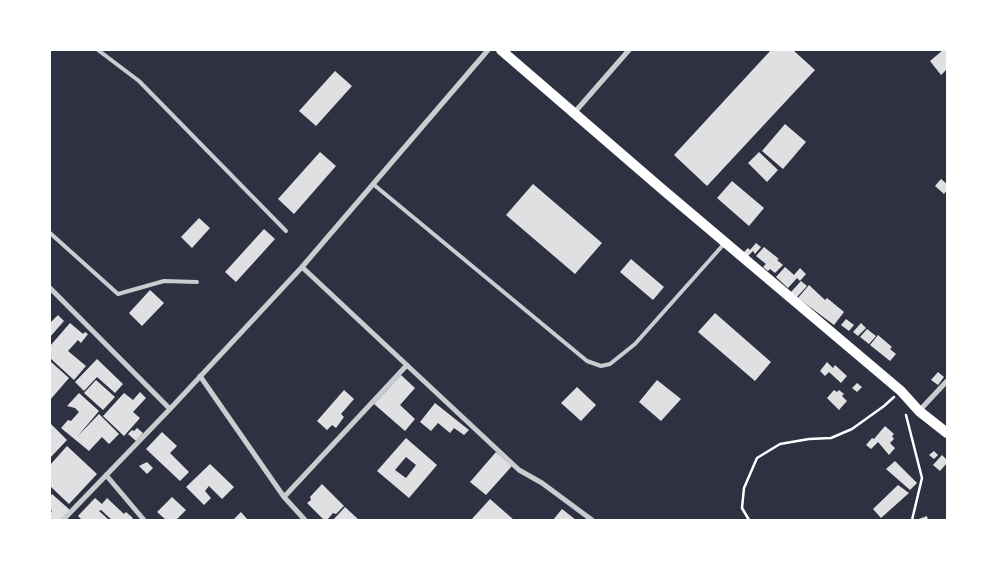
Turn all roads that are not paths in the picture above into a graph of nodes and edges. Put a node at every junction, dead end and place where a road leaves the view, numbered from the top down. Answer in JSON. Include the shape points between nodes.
{"nodes":[{"id":1,"x":98,"y":50,"type":"edge"},
{"id":2,"x":488,"y":50,"type":"edge"},
{"id":3,"x":501,"y":50,"type":"edge"},
{"id":4,"x":629,"y":50,"type":"edge"},
{"id":5,"x":574,"y":113,"type":"junction"},
{"id":6,"x":373,"y":184,"type":"junction"},
{"id":7,"x":286,"y":231,"type":"dead end"},
{"id":8,"x":50,"y":233,"type":"edge"},
{"id":9,"x":725,"y":243,"type":"junction"},
{"id":10,"x":302,"y":267,"type":"junction"},
{"id":11,"x":197,"y":282,"type":"dead end"},
{"id":12,"x":50,"y":288,"type":"edge"},
{"id":13,"x":407,"y":365,"type":"junction"},
{"id":14,"x":200,"y":376,"type":"junction"},
{"id":15,"x":947,"y":381,"type":"edge"},
{"id":16,"x":170,"y":409,"type":"junction"},
{"id":17,"x":920,"y":411,"type":"junction"},
{"id":18,"x":947,"y":434,"type":"edge"},
{"id":19,"x":106,"y":475,"type":"junction"},
{"id":20,"x":284,"y":497,"type":"junction"},
{"id":21,"x":63,"y":520,"type":"edge"},
{"id":22,"x":144,"y":520,"type":"edge"},
{"id":23,"x":305,"y":520,"type":"edge"},
{"id":24,"x":592,"y":520,"type":"edge"}],
"edges":[{"from":1,"to":7,"type":"lane","via":[[139,81]]},
{"from":2,"to":6,"type":"street"},
{"from":3,"to":5,"type":"main road"},
{"from":4,"to":5,"type":"street"},
{"from":5,"to":9,"type":"main road"},
{"from":6,"to":9,"type":"lane","via":[[587,361],[601,366],[610,364],[635,344]]},
{"from":6,"to":10,"type":"street"},
{"from":8,"to":11,"type":"lane","via":[[118,294],[164,281]]},
{"from":9,"to":17,"type":"main road"},
{"from":10,"to":13,"type":"street"},
{"from":10,"to":14,"type":"street"},
{"from":12,"to":16,"type":"street"},
{"from":13,"to":20,"type":"street"},
{"from":13,"to":24,"type":"street","via":[[519,470]]},
{"from":14,"to":16,"type":"street"},
{"from":14,"to":20,"type":"street"},
{"from":15,"to":17,"type":"street"},
{"from":16,"to":19,"type":"street"},
{"from":17,"to":18,"type":"main road"},
{"from":19,"to":21,"type":"street"},
{"from":19,"to":22,"type":"street"},
{"from":20,"to":23,"type":"street"}]}
